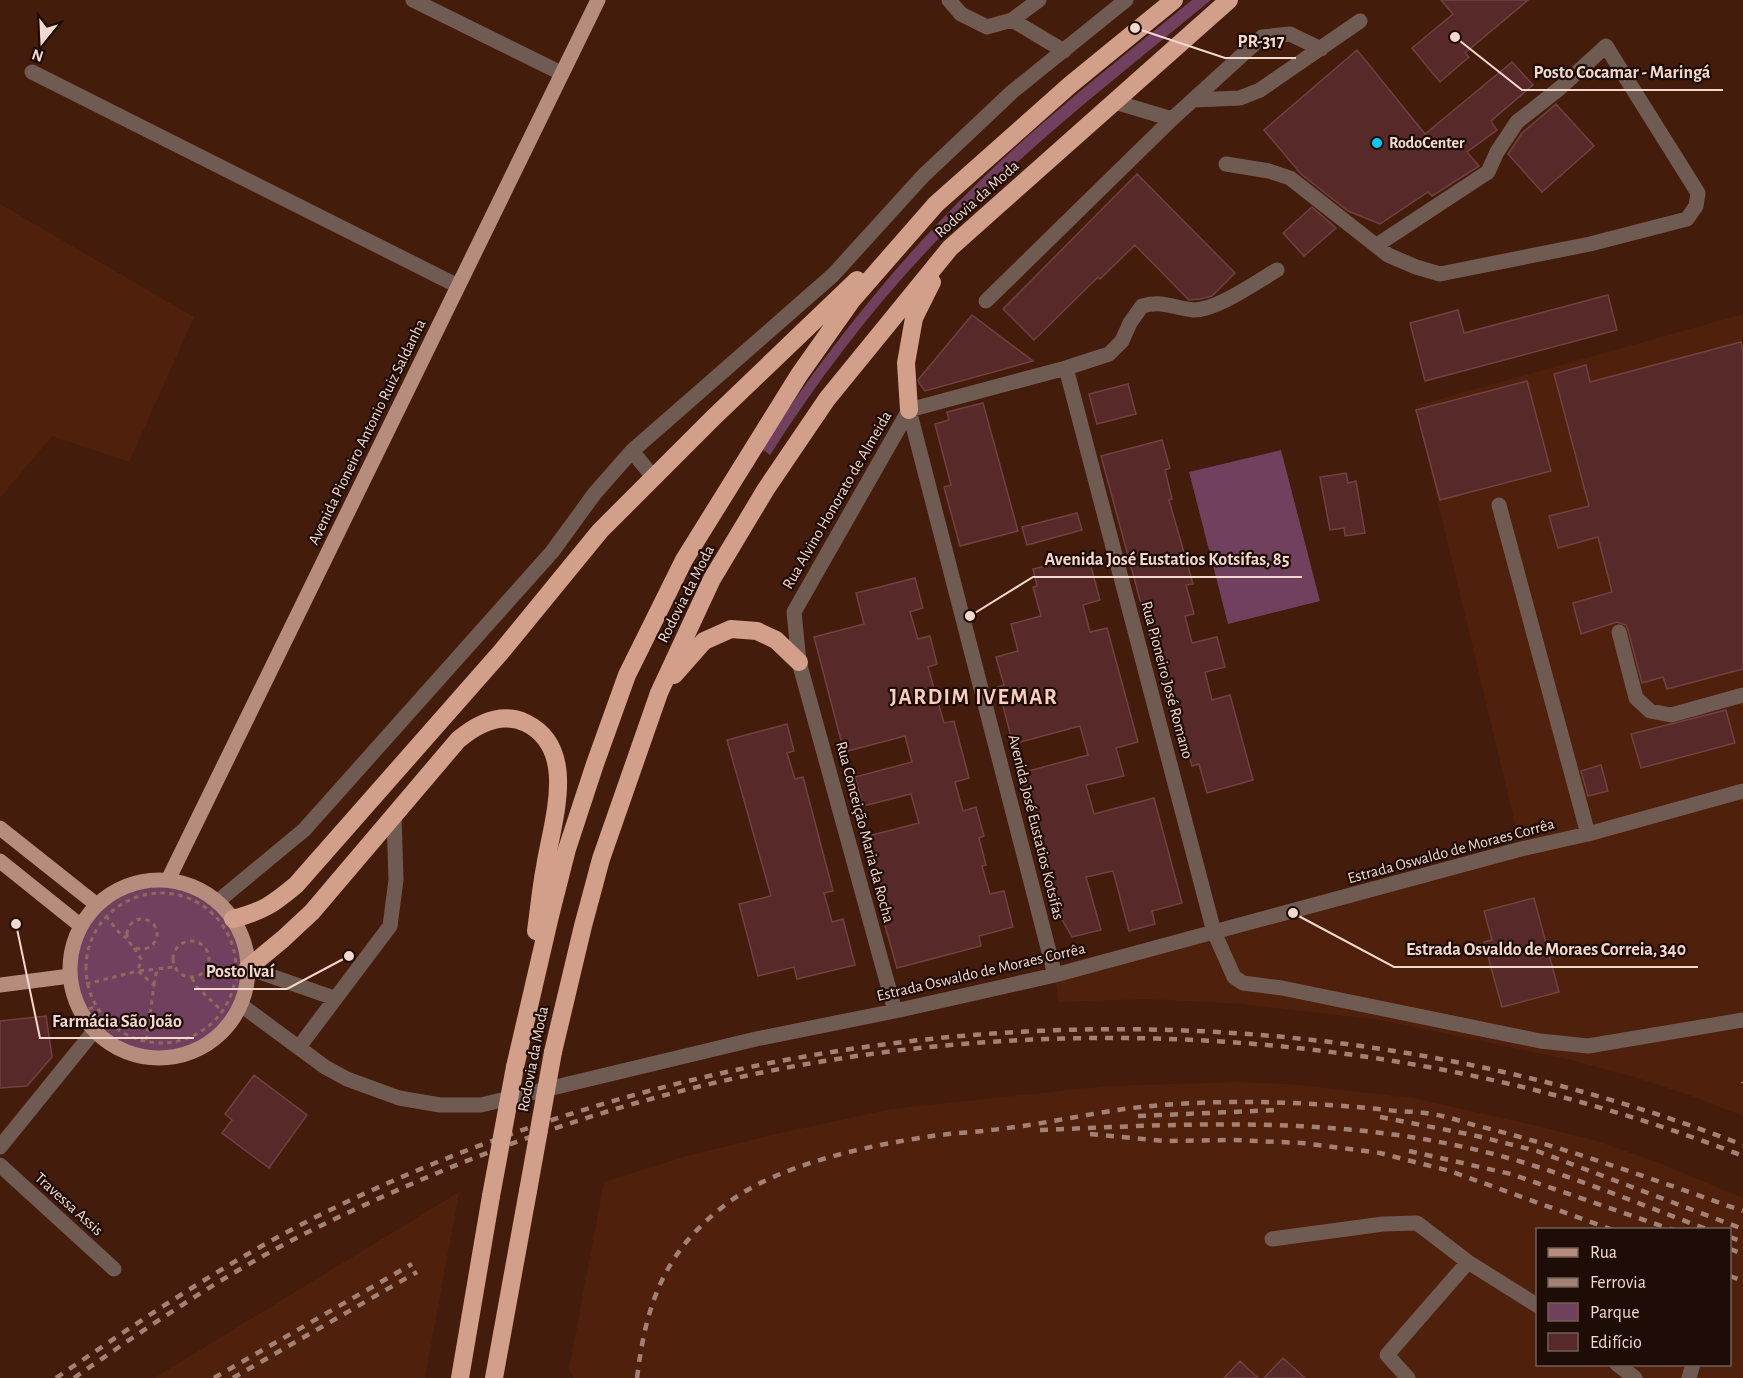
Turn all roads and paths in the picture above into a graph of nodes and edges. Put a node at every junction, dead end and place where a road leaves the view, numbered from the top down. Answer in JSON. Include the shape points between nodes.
{"nodes":[{"id":1,"x":413,"y":0,"type":"edge"},
{"id":2,"x":598,"y":0,"type":"edge"},
{"id":3,"x":949,"y":0,"type":"edge"},
{"id":4,"x":1039,"y":0,"type":"edge"},
{"id":5,"x":1126,"y":0,"type":"edge"},
{"id":6,"x":1174,"y":0,"type":"edge"},
{"id":7,"x":1229,"y":0,"type":"edge"},
{"id":8,"x":1012,"y":20,"type":"junction"},
{"id":9,"x":1360,"y":21,"type":"dead end"},
{"id":10,"x":1321,"y":49,"type":"junction"},
{"id":11,"x":1064,"y":51,"type":"junction"},
{"id":12,"x":32,"y":72,"type":"dead end"},
{"id":13,"x":561,"y":73,"type":"junction"},
{"id":14,"x":1193,"y":100,"type":"junction"},
{"id":15,"x":1116,"y":102,"type":"junction"},
{"id":16,"x":1172,"y":119,"type":"junction"},
{"id":17,"x":1226,"y":164,"type":"dead end"},
{"id":18,"x":936,"y":204,"type":"junction"},
{"id":19,"x":1377,"y":245,"type":"junction"},
{"id":20,"x":950,"y":248,"type":"junction"},
{"id":21,"x":1277,"y":270,"type":"dead end"},
{"id":22,"x":458,"y":286,"type":"junction"},
{"id":23,"x":986,"y":301,"type":"dead end"},
{"id":24,"x":1066,"y":368,"type":"junction"},
{"id":25,"x":909,"y":410,"type":"junction"},
{"id":26,"x":632,"y":451,"type":"junction"},
{"id":27,"x":653,"y":477,"type":"junction"},
{"id":28,"x":1499,"y":505,"type":"dead end"},
{"id":29,"x":1619,"y":632,"type":"dead end"},
{"id":30,"x":800,"y":662,"type":"junction"},
{"id":31,"x":659,"y":693,"type":"junction"},
{"id":32,"x":1743,"y":695,"type":"edge"},
{"id":33,"x":1743,"y":791,"type":"edge"},
{"id":34,"x":394,"y":816,"type":"junction"},
{"id":35,"x":0,"y":828,"type":"edge"},
{"id":36,"x":1588,"y":834,"type":"junction"},
{"id":37,"x":0,"y":861,"type":"edge"},
{"id":38,"x":168,"y":880,"type":"junction"},
{"id":39,"x":217,"y":902,"type":"junction"},
{"id":40,"x":102,"y":910,"type":"junction"},
{"id":41,"x":233,"y":919,"type":"junction"},
{"id":42,"x":81,"y":926,"type":"junction"},
{"id":43,"x":1214,"y":932,"type":"junction"},
{"id":44,"x":127,"y":938,"type":"junction"},
{"id":45,"x":135,"y":948,"type":"junction"},
{"id":46,"x":174,"y":967,"type":"junction"},
{"id":47,"x":248,"y":968,"type":"junction"},
{"id":48,"x":157,"y":969,"type":"junction"},
{"id":49,"x":138,"y":971,"type":"junction"},
{"id":50,"x":1055,"y":975,"type":"junction"},
{"id":51,"x":70,"y":976,"type":"junction"},
{"id":52,"x":192,"y":978,"type":"junction"},
{"id":53,"x":86,"y":984,"type":"junction"},
{"id":54,"x":0,"y":985,"type":"edge"},
{"id":55,"x":154,"y":986,"type":"junction"},
{"id":56,"x":334,"y":998,"type":"junction"},
{"id":57,"x":241,"y":1005,"type":"junction"},
{"id":58,"x":96,"y":1007,"type":"junction"},
{"id":59,"x":80,"y":1011,"type":"junction"},
{"id":60,"x":895,"y":1011,"type":"junction"},
{"id":61,"x":223,"y":1012,"type":"junction"},
{"id":62,"x":1743,"y":1020,"type":"edge"},
{"id":63,"x":523,"y":1025,"type":"junction"},
{"id":64,"x":94,"y":1031,"type":"junction"},
{"id":65,"x":146,"y":1042,"type":"junction"},
{"id":66,"x":299,"y":1047,"type":"junction"},
{"id":67,"x":0,"y":1147,"type":"edge"},
{"id":68,"x":0,"y":1165,"type":"edge"},
{"id":69,"x":1272,"y":1239,"type":"dead end"},
{"id":70,"x":1468,"y":1262,"type":"junction"},
{"id":71,"x":114,"y":1269,"type":"dead end"},
{"id":72,"x":1536,"y":1305,"type":"edge"},
{"id":73,"x":1618,"y":1366,"type":"edge"},
{"id":74,"x":460,"y":1378,"type":"edge"},
{"id":75,"x":494,"y":1378,"type":"edge"},
{"id":76,"x":1408,"y":1378,"type":"edge"},
{"id":77,"x":1635,"y":1378,"type":"edge"}],
"edges":[{"from":1,"to":13,"type":"street"},
{"from":2,"to":13,"type":"main road","name":"Avenida Pioneiro Antonio Ruiz Saldanha"},
{"from":3,"to":8,"type":"street","via":[[961,14],[987,27]]},
{"from":4,"to":8,"type":"street"},
{"from":5,"to":11,"type":"street"},
{"from":6,"to":18,"type":"highway","name":"Rodovia da Moda","via":[[1070,85]]},
{"from":7,"to":15,"type":"highway","name":"Rodovia da Moda"},
{"from":8,"to":11,"type":"street"},
{"from":9,"to":10,"type":"street"},
{"from":10,"to":14,"type":"street","via":[[1260,90],[1240,98]]},
{"from":10,"to":14,"type":"street","via":[[1290,34],[1262,37]]},
{"from":11,"to":26,"type":"street","via":[[1012,92],[923,176],[833,275]]},
{"from":12,"to":22,"type":"street"},
{"from":13,"to":22,"type":"main road","name":"Avenida Pioneiro Antonio Ruiz Saldanha"},
{"from":14,"to":16,"type":"street"},
{"from":15,"to":16,"type":"street"},
{"from":15,"to":20,"type":"highway","name":"Rodovia da Moda"},
{"from":16,"to":23,"type":"street"},
{"from":17,"to":19,"type":"street","via":[[1290,178]]},
{"from":18,"to":27,"type":"highway"},
{"from":18,"to":63,"type":"highway","name":"Rodovia da Moda","via":[[852,300],[799,375],[679,571],[627,675],[595,764],[567,849]]},
{"from":19,"to":19,"type":"street","via":[[1488,172],[1517,122],[1606,46],[1698,193],[1696,206],[1687,219],[1590,244],[1440,274],[1388,255]]},
{"from":20,"to":25,"type":"highway","via":[[914,318],[906,363]]},
{"from":20,"to":31,"type":"highway","name":"Rodovia da Moda","via":[[827,399],[766,489],[712,579]]},
{"from":21,"to":24,"type":"street","name":"Rua Alvino Honorato de Almeida","via":[[1223,302],[1195,310],[1156,303],[1142,306],[1122,341],[1109,354]]},
{"from":22,"to":38,"type":"main road","name":"Avenida Pioneiro Antonio Ruiz Saldanha"},
{"from":24,"to":25,"type":"street","name":"Rua Alvino Honorato de Almeida"},
{"from":24,"to":43,"type":"street","name":"Rua Pioneiro José Romano"},
{"from":25,"to":30,"type":"street","name":"Rua Alvino Honorato de Almeida","via":[[794,612]]},
{"from":25,"to":50,"type":"street","name":"Avenida José Eustatios Kotsifas"},
{"from":26,"to":27,"type":"street"},
{"from":26,"to":39,"type":"street","via":[[552,552],[304,830]]},
{"from":27,"to":41,"type":"highway","via":[[600,531],[501,652],[296,885],[259,912]]},
{"from":28,"to":36,"type":"street"},
{"from":29,"to":32,"type":"street","via":[[1636,698],[1650,711],[1671,715]]},
{"from":30,"to":31,"type":"highway","via":[[776,640],[757,631],[731,629],[704,641]]},
{"from":30,"to":60,"type":"street","name":"Rua Conceição Maria da Rocha"},
{"from":31,"to":75,"type":"highway","name":"Rodovia da Moda","bridge":true,"via":[[601,859],[583,926],[553,1052]]},
{"from":33,"to":36,"type":"street","name":"Estrada Oswaldo de Moraes Corrêa"},
{"from":34,"to":47,"type":"highway","via":[[312,912]]},
{"from":34,"to":56,"type":"street","via":[[396,880],[390,926]]},
{"from":34,"to":63,"type":"highway","via":[[458,740],[483,723],[521,721],[535,728],[552,748],[558,789]]},
{"from":35,"to":40,"type":"main road"},
{"from":36,"to":43,"type":"street","name":"Estrada Oswaldo de Moraes Corrêa"},
{"from":37,"to":42,"type":"main road"},
{"from":38,"to":39,"type":"main road","via":[[198,889]]},
{"from":38,"to":40,"type":"main road","via":[[133,884],[114,893]]},
{"from":39,"to":41,"type":"main road"},
{"from":40,"to":42,"type":"main road"},
{"from":40,"to":44,"type":"path"},
{"from":40,"to":53,"type":"path","via":[[87,948]]},
{"from":40,"to":61,"type":"path","via":[[143,894],[165,892],[205,907],[231,940],[236,958],[232,996]]},
{"from":41,"to":47,"type":"main road","via":[[242,935]]},
{"from":42,"to":51,"type":"main road","via":[[72,950]]},
{"from":43,"to":50,"type":"street","name":"Estrada Oswaldo de Moraes Corrêa"},
{"from":43,"to":62,"type":"street","name":"Rua Pioneiro José Romano","via":[[1234,977],[1243,983],[1540,1041],[1588,1046]]},
{"from":44,"to":45,"type":"path"},
{"from":44,"to":45,"type":"path","via":[[128,927],[135,920],[145,919],[154,925],[154,944],[145,949]]},
{"from":45,"to":49,"type":"path","via":[[141,958]]},
{"from":46,"to":48,"type":"path"},
{"from":46,"to":52,"type":"path"},
{"from":46,"to":52,"type":"path","via":[[173,955],[180,945],[192,941],[203,946],[209,957],[207,968]]},
{"from":47,"to":56,"type":"street"},
{"from":47,"to":57,"type":"main road"},
{"from":48,"to":49,"type":"path"},
{"from":48,"to":55,"type":"path"},
{"from":49,"to":53,"type":"path"},
{"from":49,"to":55,"type":"path"},
{"from":50,"to":60,"type":"street","name":"Estrada Oswaldo de Moraes Corrêa"},
{"from":51,"to":54,"type":"main road"},
{"from":51,"to":59,"type":"main road"},
{"from":52,"to":61,"type":"path"},
{"from":53,"to":58,"type":"path"},
{"from":55,"to":65,"type":"path"},
{"from":56,"to":66,"type":"street"},
{"from":57,"to":64,"type":"main road","via":[[225,1030],[202,1048],[172,1058],[146,1058],[118,1048]]},
{"from":57,"to":66,"type":"street","name":"Estrada Oswaldo de Moraes Corrêa"},
{"from":58,"to":59,"type":"path"},
{"from":58,"to":65,"type":"path","via":[[109,1024]]},
{"from":59,"to":64,"type":"main road"},
{"from":60,"to":66,"type":"street","name":"Estrada Oswaldo de Moraes Corrêa","via":[[756,1039],[481,1105],[440,1105],[399,1098],[347,1079]]},
{"from":61,"to":65,"type":"path","via":[[208,1028],[189,1039],[167,1044]]},
{"from":63,"to":74,"type":"highway","name":"Rodovia da Moda","bridge":true},
{"from":64,"to":67,"type":"street"},
{"from":68,"to":71,"type":"street","name":"Travessa Assis"},
{"from":69,"to":70,"type":"street","via":[[1417,1223]]},
{"from":70,"to":72,"type":"street"},
{"from":70,"to":76,"type":"street","via":[[1387,1355]]},
{"from":73,"to":77,"type":"street"}]}
